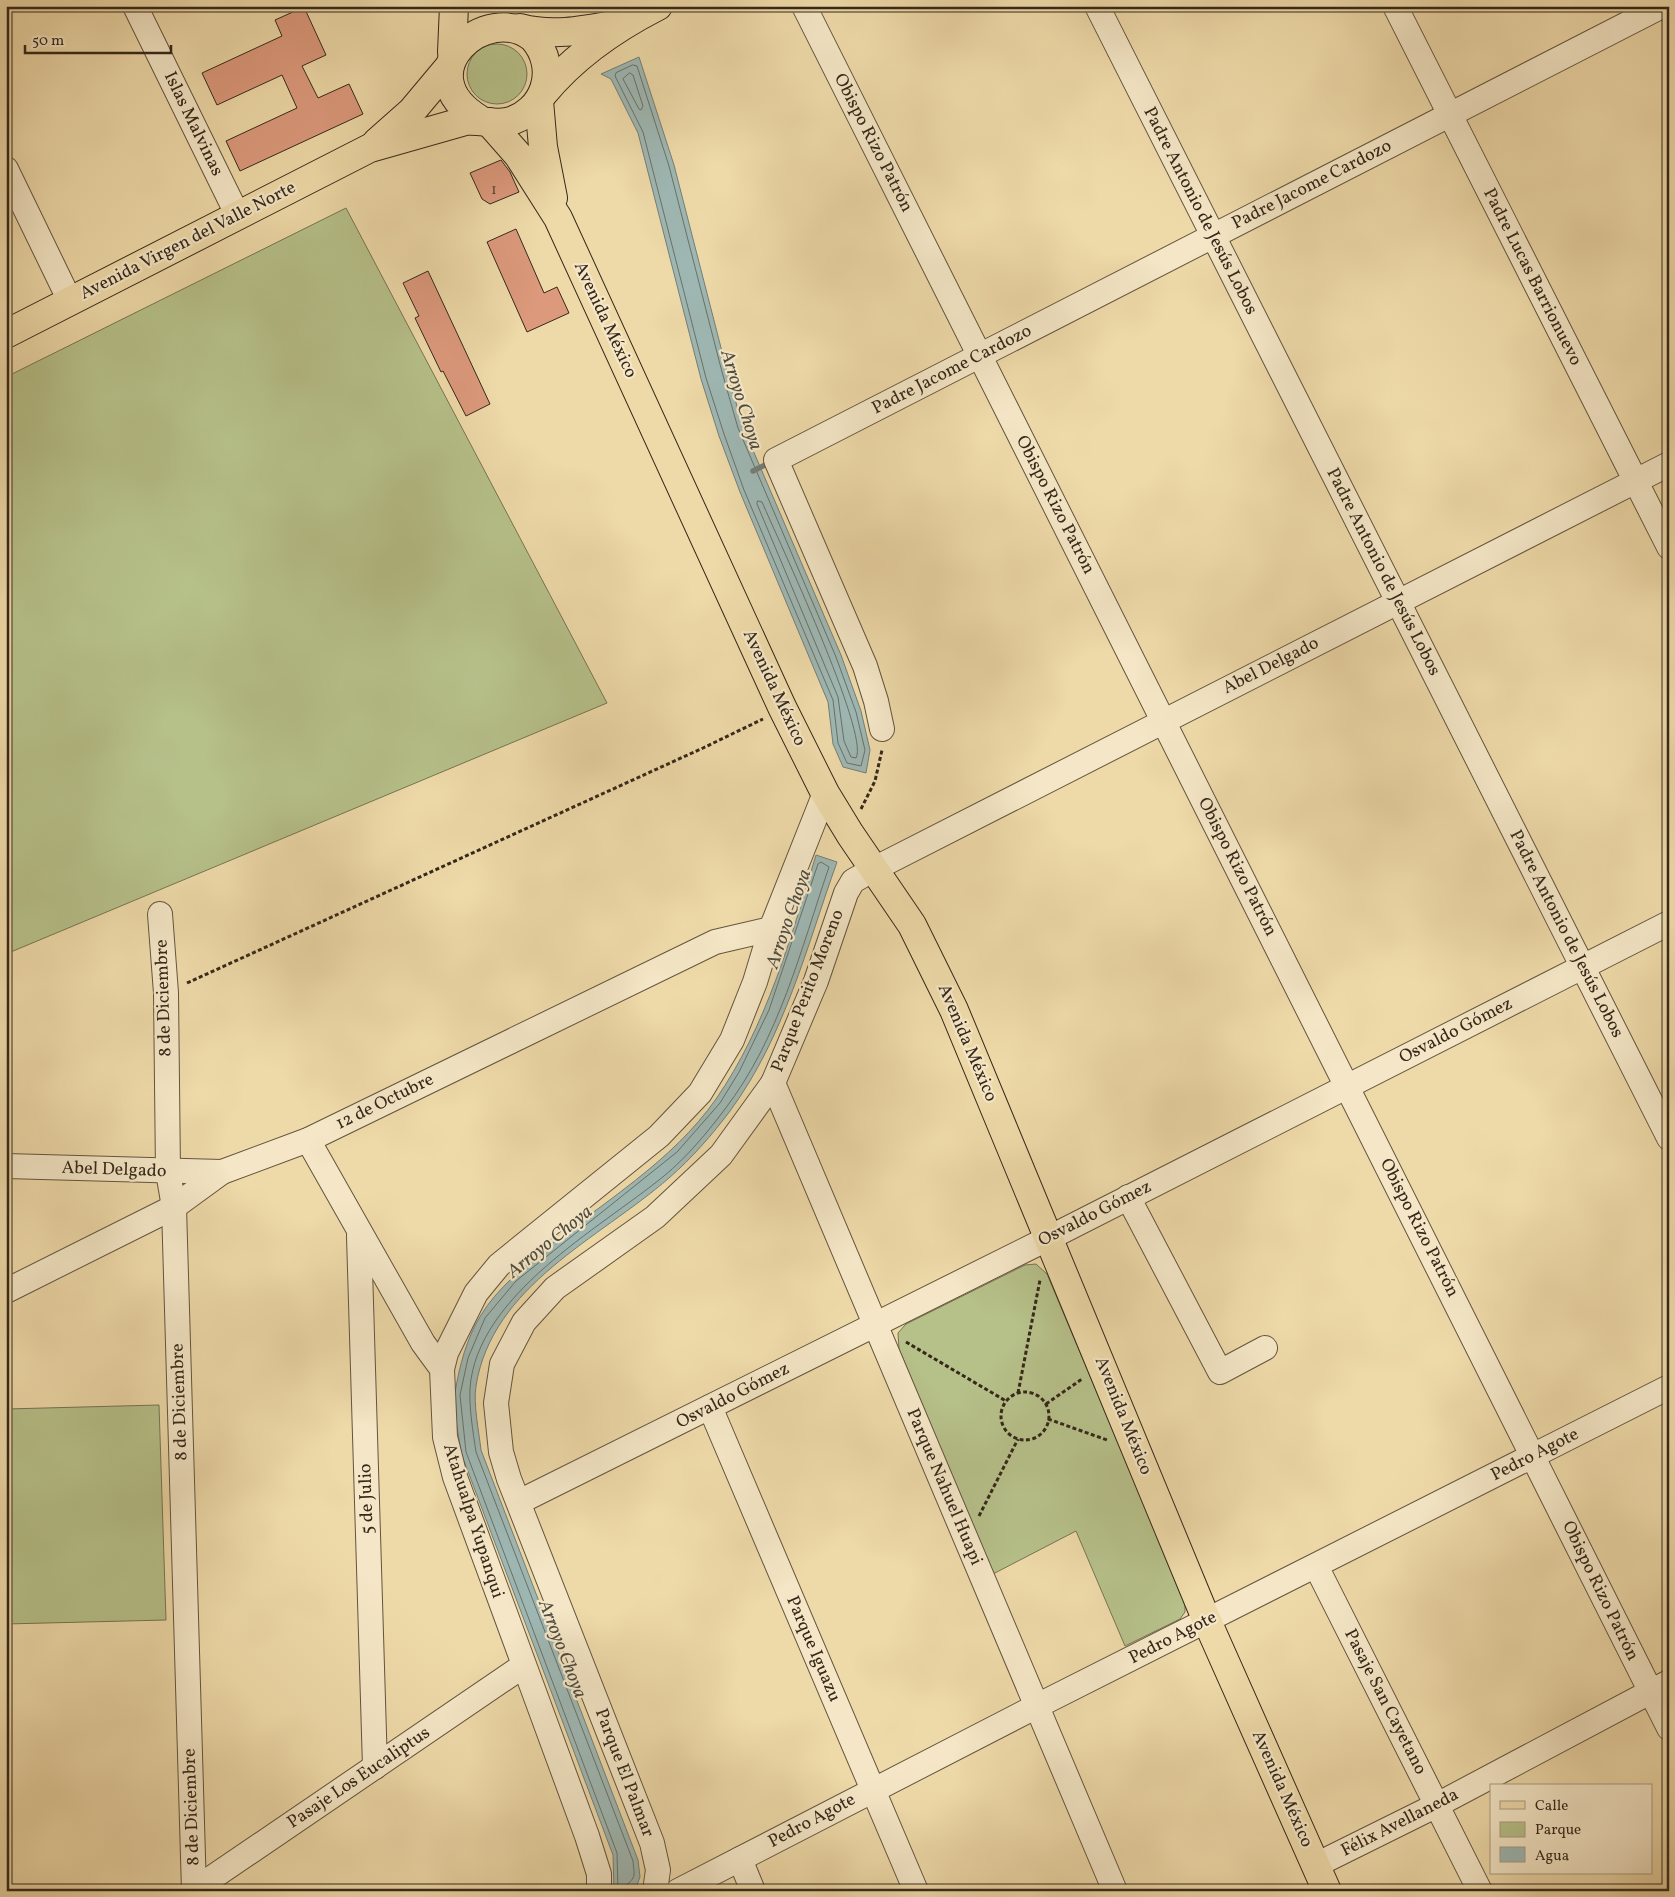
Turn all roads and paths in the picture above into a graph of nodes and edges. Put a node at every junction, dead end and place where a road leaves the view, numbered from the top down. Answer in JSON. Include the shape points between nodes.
{"nodes":[{"id":1,"x":135,"y":6,"type":"edge"},
{"id":2,"x":454,"y":6,"type":"edge"},
{"id":3,"x":478,"y":6,"type":"edge"},
{"id":4,"x":658,"y":6,"type":"edge"},
{"id":5,"x":804,"y":6,"type":"edge"},
{"id":6,"x":1097,"y":6,"type":"edge"},
{"id":7,"x":1395,"y":6,"type":"edge"},
{"id":8,"x":1662,"y":6,"type":"edge"},
{"id":9,"x":627,"y":22,"type":"junction"},
{"id":10,"x":513,"y":26,"type":"junction"},
{"id":11,"x":450,"y":60,"type":"junction"},
{"id":12,"x":541,"y":97,"type":"junction"},
{"id":13,"x":1450,"y":114,"type":"junction"},
{"id":14,"x":484,"y":121,"type":"junction"},
{"id":15,"x":370,"y":148,"type":"junction"},
{"id":16,"x":6,"y":169,"type":"edge"},
{"id":17,"x":238,"y":216,"type":"junction"},
{"id":18,"x":558,"y":218,"type":"junction"},
{"id":19,"x":1213,"y":236,"type":"junction"},
{"id":20,"x":70,"y":301,"type":"junction"},
{"id":21,"x":6,"y":334,"type":"edge"},
{"id":22,"x":980,"y":355,"type":"junction"},
{"id":23,"x":1669,"y":464,"type":"edge"},
{"id":24,"x":1635,"y":481,"type":"junction"},
{"id":25,"x":1669,"y":547,"type":"edge"},
{"id":26,"x":1398,"y":602,"type":"junction"},
{"id":27,"x":782,"y":707,"type":"junction"},
{"id":28,"x":1164,"y":721,"type":"junction"},
{"id":29,"x":882,"y":729,"type":"joint"},
{"id":30,"x":825,"y":793,"type":"junction"},
{"id":31,"x":850,"y":834,"type":"junction"},
{"id":32,"x":874,"y":869,"type":"junction"},
{"id":33,"x":160,"y":914,"type":"dead end"},
{"id":34,"x":1669,"y":923,"type":"edge"},
{"id":35,"x":772,"y":929,"type":"junction"},
{"id":36,"x":1582,"y":967,"type":"junction"},
{"id":37,"x":166,"y":993,"type":"junction"},
{"id":38,"x":773,"y":1083,"type":"junction"},
{"id":39,"x":1348,"y":1086,"type":"junction"},
{"id":40,"x":1669,"y":1138,"type":"edge"},
{"id":41,"x":308,"y":1140,"type":"junction"},
{"id":42,"x":6,"y":1166,"type":"edge"},
{"id":43,"x":168,"y":1172,"type":"junction"},
{"id":44,"x":222,"y":1172,"type":"junction"},
{"id":45,"x":1128,"y":1197,"type":"junction"},
{"id":46,"x":174,"y":1207,"type":"junction"},
{"id":47,"x":359,"y":1231,"type":"junction"},
{"id":48,"x":1049,"y":1238,"type":"junction"},
{"id":49,"x":1041,"y":1276,"type":"dead end"},
{"id":50,"x":6,"y":1291,"type":"edge"},
{"id":51,"x":875,"y":1324,"type":"junction"},
{"id":52,"x":1265,"y":1348,"type":"dead end"},
{"id":53,"x":1101,"y":1365,"type":"junction"},
{"id":54,"x":442,"y":1369,"type":"junction"},
{"id":55,"x":1669,"y":1387,"type":"edge"},
{"id":56,"x":1018,"y":1392,"type":"junction"},
{"id":57,"x":1006,"y":1401,"type":"junction"},
{"id":58,"x":496,"y":1403,"type":"joint"},
{"id":59,"x":1046,"y":1404,"type":"junction"},
{"id":60,"x":710,"y":1407,"type":"junction"},
{"id":61,"x":1048,"y":1419,"type":"junction"},
{"id":62,"x":1018,"y":1439,"type":"junction"},
{"id":63,"x":1136,"y":1450,"type":"junction"},
{"id":64,"x":1534,"y":1456,"type":"junction"},
{"id":65,"x":519,"y":1502,"type":"junction"},
{"id":66,"x":967,"y":1540,"type":"junction"},
{"id":67,"x":1316,"y":1566,"type":"junction"},
{"id":68,"x":1207,"y":1621,"type":"junction"},
{"id":69,"x":523,"y":1666,"type":"junction"},
{"id":70,"x":1660,"y":1687,"type":"edge"},
{"id":71,"x":1037,"y":1706,"type":"junction"},
{"id":72,"x":1669,"y":1728,"type":"edge"},
{"id":73,"x":375,"y":1767,"type":"junction"},
{"id":74,"x":873,"y":1789,"type":"junction"},
{"id":75,"x":1437,"y":1805,"type":"junction"},
{"id":76,"x":740,"y":1859,"type":"junction"},
{"id":77,"x":1316,"y":1865,"type":"junction"},
{"id":78,"x":194,"y":1890,"type":"edge"},
{"id":79,"x":599,"y":1891,"type":"edge"},
{"id":80,"x":655,"y":1891,"type":"edge"},
{"id":81,"x":678,"y":1891,"type":"edge"},
{"id":82,"x":753,"y":1891,"type":"edge"},
{"id":83,"x":916,"y":1891,"type":"edge"},
{"id":84,"x":1115,"y":1891,"type":"edge"},
{"id":85,"x":1327,"y":1891,"type":"edge"},
{"id":86,"x":1480,"y":1891,"type":"edge"}],
"edges":[{"from":1,"to":17,"type":"street","name":"Islas Malvinas"},
{"from":2,"to":11,"type":"main road"},
{"from":3,"to":10,"type":"main road"},
{"from":4,"to":9,"type":"main road"},
{"from":5,"to":22,"type":"street","name":"Obispo Rizo Patrón"},
{"from":6,"to":19,"type":"street","name":"Padre Antonio de Jesús Lobos"},
{"from":7,"to":13,"type":"street","name":"Padre Lucas Barrionuevo"},
{"from":8,"to":13,"type":"street","name":"Padre Jacome Cardozo"},
{"from":9,"to":10,"type":"main road","via":[[556,33]]},
{"from":9,"to":12,"type":"main road","via":[[568,67]]},
{"from":10,"to":11,"type":"main road","via":[[489,24],[474,29],[461,39]]},
{"from":10,"to":12,"type":"main road","via":[[533,37],[542,50],[547,64],[547,79]]},
{"from":11,"to":14,"type":"main road","via":[[449,84],[455,98],[466,111]]},
{"from":11,"to":15,"type":"main road","name":"Avenida Virgen del Valle Norte","via":[[412,111]]},
{"from":12,"to":14,"type":"main road","via":[[530,112],[517,119]]},
{"from":12,"to":18,"type":"main road","name":"Avenida México","via":[[543,147]]},
{"from":13,"to":19,"type":"street","name":"Padre Jacome Cardozo"},
{"from":13,"to":24,"type":"street","name":"Padre Lucas Barrionuevo"},
{"from":14,"to":15,"type":"main road","name":"Avenida Virgen del Valle Norte","via":[[434,128]]},
{"from":14,"to":18,"type":"main road","name":"Avenida México","via":[[518,155]]},
{"from":15,"to":17,"type":"main road","name":"Avenida Virgen del Valle Norte"},
{"from":16,"to":20,"type":"street"},
{"from":17,"to":20,"type":"main road","name":"Avenida Virgen del Valle Norte"},
{"from":18,"to":27,"type":"main road","name":"Avenida México"},
{"from":19,"to":22,"type":"street","name":"Padre Jacome Cardozo"},
{"from":19,"to":26,"type":"street","name":"Padre Antonio de Jesús Lobos"},
{"from":20,"to":21,"type":"main road","name":"Avenida Virgen del Valle Norte"},
{"from":22,"to":28,"type":"street","name":"Obispo Rizo Patrón"},
{"from":22,"to":29,"type":"street","name":"Padre Jacome Cardozo","via":[[776,460],[865,666]]},
{"from":23,"to":24,"type":"street","name":"Abel Delgado"},
{"from":24,"to":25,"type":"street","name":"Padre Lucas Barrionuevo"},
{"from":24,"to":26,"type":"street","name":"Abel Delgado"},
{"from":26,"to":28,"type":"street","name":"Abel Delgado"},
{"from":26,"to":36,"type":"street","name":"Padre Antonio de Jesús Lobos"},
{"from":27,"to":30,"type":"main road","name":"Avenida México"},
{"from":27,"to":37,"type":"path","via":[[704,748]]},
{"from":28,"to":32,"type":"street","name":"Abel Delgado"},
{"from":28,"to":39,"type":"street","name":"Obispo Rizo Patrón"},
{"from":29,"to":31,"type":"path","via":[[882,754],[875,781]]},
{"from":30,"to":31,"type":"main road","name":"Avenida México"},
{"from":30,"to":35,"type":"street"},
{"from":31,"to":32,"type":"main road","name":"Avenida México"},
{"from":32,"to":38,"type":"street","name":"Parque Perito Moreno","via":[[854,881],[846,893],[816,981]]},
{"from":32,"to":48,"type":"main road","name":"Avenida México","via":[[912,925],[933,964]]},
{"from":33,"to":37,"type":"street","name":"8 de Diciembre"},
{"from":34,"to":36,"type":"street","name":"Osvaldo Gómez"},
{"from":35,"to":41,"type":"street","name":"12 de Octubre","via":[[715,942]]},
{"from":35,"to":54,"type":"street","via":[[732,1040],[700,1093],[659,1136],[499,1265],[476,1293],[446,1353]]},
{"from":36,"to":39,"type":"street","name":"Osvaldo Gómez"},
{"from":36,"to":40,"type":"street","name":"Padre Antonio de Jesús Lobos"},
{"from":37,"to":43,"type":"street","name":"8 de Diciembre"},
{"from":38,"to":51,"type":"street","name":"Parque Nahuel Huapi"},
{"from":38,"to":58,"type":"street","name":"Parque Perito Moreno","via":[[721,1155],[655,1217],[555,1288],[524,1322],[502,1364]]},
{"from":39,"to":45,"type":"street","name":"Osvaldo Gómez"},
{"from":39,"to":64,"type":"street","name":"Obispo Rizo Patrón"},
{"from":41,"to":44,"type":"street","name":"12 de Octubre"},
{"from":41,"to":47,"type":"street"},
{"from":42,"to":43,"type":"street","name":"Abel Delgado"},
{"from":43,"to":44,"type":"street","name":"Abel Delgado"},
{"from":43,"to":46,"type":"street","name":"8 de Diciembre"},
{"from":44,"to":46,"type":"street","name":"12 de Octubre"},
{"from":45,"to":48,"type":"street","name":"Osvaldo Gómez"},
{"from":45,"to":52,"type":"street","via":[[1220,1372]]},
{"from":46,"to":50,"type":"street","name":"12 de Octubre"},
{"from":46,"to":78,"type":"street","name":"8 de Diciembre"},
{"from":47,"to":54,"type":"street","via":[[423,1343]]},
{"from":47,"to":73,"type":"street","name":"5 de Julio"},
{"from":48,"to":51,"type":"street","name":"Osvaldo Gómez"},
{"from":48,"to":53,"type":"main road","name":"Avenida México"},
{"from":49,"to":56,"type":"path"},
{"from":51,"to":57,"type":"path"},
{"from":51,"to":60,"type":"street","name":"Osvaldo Gómez"},
{"from":51,"to":66,"type":"street","name":"Parque Nahuel Huapi"},
{"from":53,"to":59,"type":"path"},
{"from":53,"to":63,"type":"main road","name":"Avenida México"},
{"from":54,"to":69,"type":"street","name":"Atahualpa Yupanqui","via":[[445,1437],[455,1477]]},
{"from":55,"to":64,"type":"street","name":"Pedro Agote"},
{"from":56,"to":57,"type":"path"},
{"from":56,"to":59,"type":"path","via":[[1034,1393]]},
{"from":57,"to":62,"type":"path","via":[[1002,1423]]},
{"from":58,"to":65,"type":"street","name":"Parque El Palmar","via":[[501,1452]]},
{"from":59,"to":61,"type":"path"},
{"from":60,"to":65,"type":"street","name":"Osvaldo Gómez"},
{"from":60,"to":74,"type":"street","name":"Parque Iguazu"},
{"from":61,"to":62,"type":"path","via":[[1041,1433]]},
{"from":61,"to":63,"type":"path"},
{"from":62,"to":66,"type":"path"},
{"from":63,"to":68,"type":"main road","name":"Avenida México"},
{"from":64,"to":67,"type":"street","name":"Pedro Agote"},
{"from":64,"to":70,"type":"street","name":"Obispo Rizo Patrón"},
{"from":65,"to":80,"type":"street","name":"Parque El Palmar","via":[[652,1842],[658,1870]]},
{"from":66,"to":71,"type":"street","name":"Parque Nahuel Huapi"},
{"from":67,"to":68,"type":"street","name":"Pedro Agote"},
{"from":67,"to":75,"type":"street","name":"Pasaje San Cayetano"},
{"from":68,"to":71,"type":"street","name":"Pedro Agote"},
{"from":68,"to":77,"type":"main road","name":"Avenida México"},
{"from":69,"to":73,"type":"street","name":"Pasaje Los Eucaliptus"},
{"from":69,"to":79,"type":"street","name":"Atahualpa Yupanqui","via":[[587,1836],[599,1874]]},
{"from":70,"to":72,"type":"street","name":"Obispo Rizo Patrón"},
{"from":70,"to":75,"type":"street","name":"Félix Avellaneda"},
{"from":71,"to":74,"type":"street","name":"Pedro Agote"},
{"from":71,"to":84,"type":"street","name":"Parque Nahuel Huapi"},
{"from":73,"to":78,"type":"street","name":"Pasaje Los Eucaliptus"},
{"from":74,"to":76,"type":"street","name":"Pedro Agote"},
{"from":74,"to":83,"type":"street","name":"Parque Iguazu"},
{"from":75,"to":77,"type":"street","name":"Félix Avellaneda"},
{"from":75,"to":86,"type":"street","name":"Pasaje San Cayetano"},
{"from":76,"to":81,"type":"street","name":"Pedro Agote"},
{"from":76,"to":82,"type":"street"},
{"from":77,"to":85,"type":"main road","name":"Avenida México"}]}
